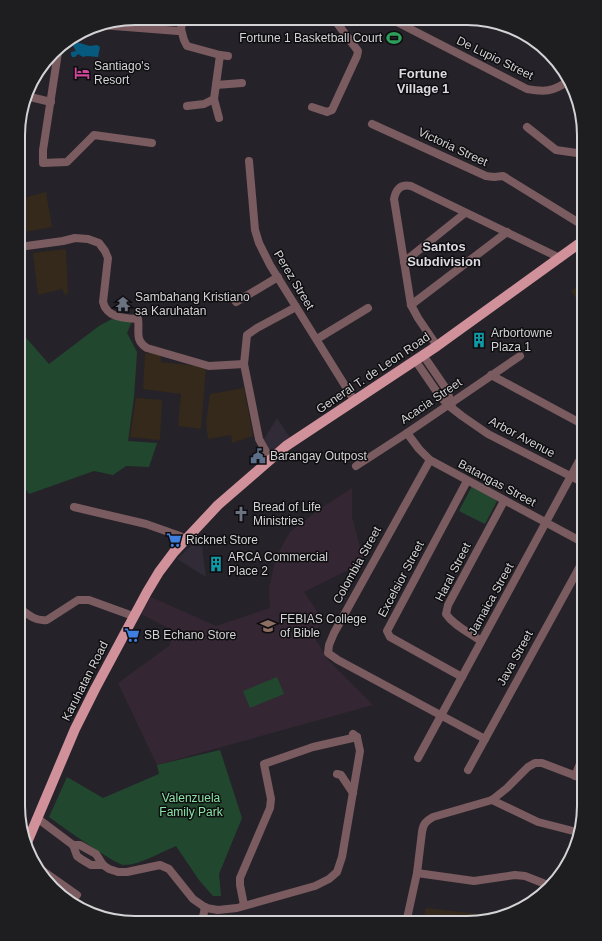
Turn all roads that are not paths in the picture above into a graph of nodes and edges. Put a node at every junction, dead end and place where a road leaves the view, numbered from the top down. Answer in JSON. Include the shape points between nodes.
{"nodes":[{"id":1,"x":182,"y":25,"type":"edge"},
{"id":2,"x":339,"y":25,"type":"edge"},
{"id":3,"x":403,"y":25,"type":"edge"},
{"id":4,"x":118,"y":27,"type":"edge"},
{"id":5,"x":181,"y":29,"type":"junction"},
{"id":6,"x":57,"y":58,"type":"edge"},
{"id":7,"x":242,"y":83,"type":"dead end"},
{"id":8,"x":564,"y":84,"type":"edge"},
{"id":9,"x":216,"y":85,"type":"junction"},
{"id":10,"x":32,"y":97,"type":"edge"},
{"id":11,"x":214,"y":99,"type":"junction"},
{"id":12,"x":51,"y":102,"type":"junction"},
{"id":13,"x":187,"y":106,"type":"dead end"},
{"id":14,"x":312,"y":107,"type":"dead end"},
{"id":15,"x":219,"y":118,"type":"dead end"},
{"id":16,"x":372,"y":124,"type":"dead end"},
{"id":17,"x":527,"y":127,"type":"dead end"},
{"id":18,"x":152,"y":143,"type":"dead end"},
{"id":19,"x":577,"y":153,"type":"edge"},
{"id":20,"x":249,"y":161,"type":"dead end"},
{"id":21,"x":465,"y":213,"type":"junction"},
{"id":22,"x":577,"y":222,"type":"edge"},
{"id":23,"x":507,"y":232,"type":"junction"},
{"id":24,"x":577,"y":245,"type":"edge"},
{"id":25,"x":25,"y":246,"type":"edge"},
{"id":26,"x":560,"y":258,"type":"junction"},
{"id":27,"x":404,"y":262,"type":"junction"},
{"id":28,"x":278,"y":277,"type":"junction"},
{"id":29,"x":236,"y":302,"type":"dead end"},
{"id":30,"x":411,"y":305,"type":"junction"},
{"id":31,"x":296,"y":307,"type":"junction"},
{"id":32,"x":368,"y":308,"type":"dead end"},
{"id":33,"x":316,"y":339,"type":"junction"},
{"id":34,"x":437,"y":346,"type":"junction"},
{"id":35,"x":520,"y":356,"type":"dead end"},
{"id":36,"x":422,"y":361,"type":"junction"},
{"id":37,"x":244,"y":364,"type":"junction"},
{"id":38,"x":491,"y":375,"type":"junction"},
{"id":39,"x":354,"y":400,"type":"junction"},
{"id":40,"x":450,"y":405,"type":"junction"},
{"id":41,"x":577,"y":421,"type":"edge"},
{"id":42,"x":407,"y":433,"type":"junction"},
{"id":43,"x":270,"y":459,"type":"junction"},
{"id":44,"x":430,"y":460,"type":"junction"},
{"id":45,"x":356,"y":466,"type":"dead end"},
{"id":46,"x":577,"y":466,"type":"edge"},
{"id":47,"x":572,"y":476,"type":"junction"},
{"id":48,"x":577,"y":479,"type":"edge"},
{"id":49,"x":467,"y":481,"type":"junction"},
{"id":50,"x":504,"y":501,"type":"junction"},
{"id":51,"x":74,"y":507,"type":"dead end"},
{"id":52,"x":546,"y":523,"type":"junction"},
{"id":53,"x":577,"y":539,"type":"edge"},
{"id":54,"x":186,"y":540,"type":"junction"},
{"id":55,"x":577,"y":572,"type":"edge"},
{"id":56,"x":25,"y":612,"type":"edge"},
{"id":57,"x":134,"y":616,"type":"junction"},
{"id":58,"x":481,"y":641,"type":"junction"},
{"id":59,"x":462,"y":677,"type":"junction"},
{"id":60,"x":441,"y":716,"type":"junction"},
{"id":61,"x":485,"y":739,"type":"junction"},
{"id":62,"x":418,"y":758,"type":"dead end"},
{"id":63,"x":468,"y":770,"type":"dead end"},
{"id":64,"x":577,"y":771,"type":"edge"},
{"id":65,"x":337,"y":774,"type":"dead end"},
{"id":66,"x":575,"y":776,"type":"joint"},
{"id":67,"x":353,"y":793,"type":"junction"},
{"id":68,"x":492,"y":800,"type":"junction"},
{"id":69,"x":37,"y":818,"type":"junction"},
{"id":70,"x":574,"y":831,"type":"edge"},
{"id":71,"x":30,"y":836,"type":"edge"},
{"id":72,"x":73,"y":845,"type":"junction"},
{"id":73,"x":103,"y":865,"type":"junction"},
{"id":74,"x":417,"y":873,"type":"junction"},
{"id":75,"x":51,"y":877,"type":"edge"},
{"id":76,"x":545,"y":884,"type":"edge"},
{"id":77,"x":77,"y":895,"type":"dead end"},
{"id":78,"x":244,"y":905,"type":"junction"},
{"id":79,"x":206,"y":907,"type":"junction"},
{"id":80,"x":204,"y":916,"type":"edge"},
{"id":81,"x":408,"y":916,"type":"edge"}],
"edges":[{"from":1,"to":5,"type":"street"},
{"from":2,"to":14,"type":"street","via":[[358,50],[357,56],[332,110],[326,112]]},
{"from":3,"to":8,"type":"street","name":"De Lupio Street","via":[[527,89],[546,91]]},
{"from":4,"to":5,"type":"street","via":[[173,32]]},
{"from":5,"to":9,"type":"street","via":[[188,46],[224,56]]},
{"from":6,"to":12,"type":"street"},
{"from":7,"to":9,"type":"street"},
{"from":9,"to":11,"type":"street"},
{"from":10,"to":12,"type":"street"},
{"from":11,"to":13,"type":"street","via":[[204,104]]},
{"from":11,"to":15,"type":"street"},
{"from":12,"to":18,"type":"street","via":[[43,163],[67,162],[94,135]]},
{"from":16,"to":22,"type":"street","name":"Victoria Street","via":[[486,176],[503,176]]},
{"from":17,"to":19,"type":"street","via":[[556,150]]},
{"from":20,"to":28,"type":"street","name":"Perez Street","via":[[255,230],[264,254]]},
{"from":21,"to":23,"type":"street"},
{"from":21,"to":27,"type":"street"},
{"from":21,"to":27,"type":"street","via":[[411,186],[399,188],[394,199]]},
{"from":23,"to":26,"type":"street"},
{"from":23,"to":30,"type":"street"},
{"from":24,"to":26,"type":"main road","name":"General T. de Leon Road"},
{"from":25,"to":37,"type":"street","via":[[75,238],[99,243],[108,258],[103,302],[105,308],[113,315],[138,319],[141,344],[209,366]]},
{"from":26,"to":34,"type":"main road","name":"General T. de Leon Road"},
{"from":27,"to":30,"type":"street"},
{"from":28,"to":29,"type":"street"},
{"from":28,"to":31,"type":"street","name":"Perez Street"},
{"from":30,"to":34,"type":"street"},
{"from":31,"to":33,"type":"street","name":"Perez Street"},
{"from":31,"to":37,"type":"street","via":[[247,336]]},
{"from":32,"to":33,"type":"street"},
{"from":33,"to":39,"type":"street","name":"Perez Street"},
{"from":34,"to":36,"type":"main road","name":"General T. de Leon Road"},
{"from":35,"to":38,"type":"street","name":"Acacia Street"},
{"from":36,"to":39,"type":"main road","name":"General T. de Leon Road"},
{"from":36,"to":40,"type":"street","name":"Arbor Avenue","via":[[447,390]]},
{"from":37,"to":43,"type":"street","via":[[259,438]]},
{"from":38,"to":40,"type":"street","name":"Acacia Street"},
{"from":38,"to":41,"type":"street"},
{"from":39,"to":43,"type":"main road","name":"General T. de Leon Road"},
{"from":40,"to":42,"type":"street","name":"Acacia Street"},
{"from":40,"to":47,"type":"street","name":"Arbor Avenue","via":[[488,434]]},
{"from":42,"to":44,"type":"street","name":"Batangas Street"},
{"from":42,"to":45,"type":"street","name":"Acacia Street"},
{"from":43,"to":54,"type":"main road","name":"General T. de Leon Road","via":[[218,505]]},
{"from":44,"to":49,"type":"street","name":"Batangas Street"},
{"from":44,"to":60,"type":"street","name":"Colombia Street","via":[[334,633],[328,653]]},
{"from":46,"to":47,"type":"street","name":"Jamaica Street"},
{"from":47,"to":48,"type":"street","name":"Arbor Avenue"},
{"from":47,"to":52,"type":"street","name":"Jamaica Street"},
{"from":49,"to":50,"type":"street","name":"Batangas Street"},
{"from":49,"to":59,"type":"street","name":"Excelsior Street","via":[[387,631],[390,637]]},
{"from":50,"to":52,"type":"street","name":"Batangas Street"},
{"from":50,"to":58,"type":"street","name":"Haral Street","via":[[448,605],[446,614],[458,626]]},
{"from":51,"to":54,"type":"street","via":[[146,524]]},
{"from":52,"to":53,"type":"street","name":"Batangas Street"},
{"from":52,"to":58,"type":"street","name":"Jamaica Street"},
{"from":54,"to":57,"type":"main road","name":"Karuhatan Road","via":[[163,566]]},
{"from":55,"to":61,"type":"street","name":"Java Street"},
{"from":56,"to":57,"type":"street","via":[[41,621],[47,620],[83,599]]},
{"from":57,"to":69,"type":"main road","name":"Karuhatan Road","via":[[75,729]]},
{"from":58,"to":59,"type":"street","name":"Jamaica Street"},
{"from":59,"to":60,"type":"street","name":"Jamaica Street"},
{"from":60,"to":61,"type":"street","name":"Colombia Street"},
{"from":60,"to":62,"type":"street","name":"Jamaica Street"},
{"from":61,"to":63,"type":"street","name":"Java Street"},
{"from":64,"to":66,"type":"street"},
{"from":65,"to":67,"type":"street","via":[[341,775]]},
{"from":66,"to":68,"type":"street","via":[[542,763],[535,764],[528,767]]},
{"from":67,"to":78,"type":"street","via":[[337,872],[315,886]]},
{"from":67,"to":78,"type":"street","via":[[360,751],[355,736],[264,764],[271,799],[270,808],[240,878]]},
{"from":68,"to":70,"type":"street","via":[[538,822]]},
{"from":68,"to":74,"type":"street","via":[[426,821],[422,832]]},
{"from":69,"to":71,"type":"main road","name":"Karuhatan Road"},
{"from":69,"to":72,"type":"street"},
{"from":72,"to":73,"type":"street","via":[[80,844],[96,854]]},
{"from":72,"to":73,"type":"street","via":[[81,859],[91,864]]},
{"from":73,"to":79,"type":"street","via":[[109,870],[127,872],[160,865],[169,869],[193,899]]},
{"from":74,"to":76,"type":"street","via":[[474,881],[525,876]]},
{"from":74,"to":81,"type":"street"},
{"from":75,"to":77,"type":"street"},
{"from":78,"to":79,"type":"street","via":[[218,910]]},
{"from":79,"to":80,"type":"street"}]}
